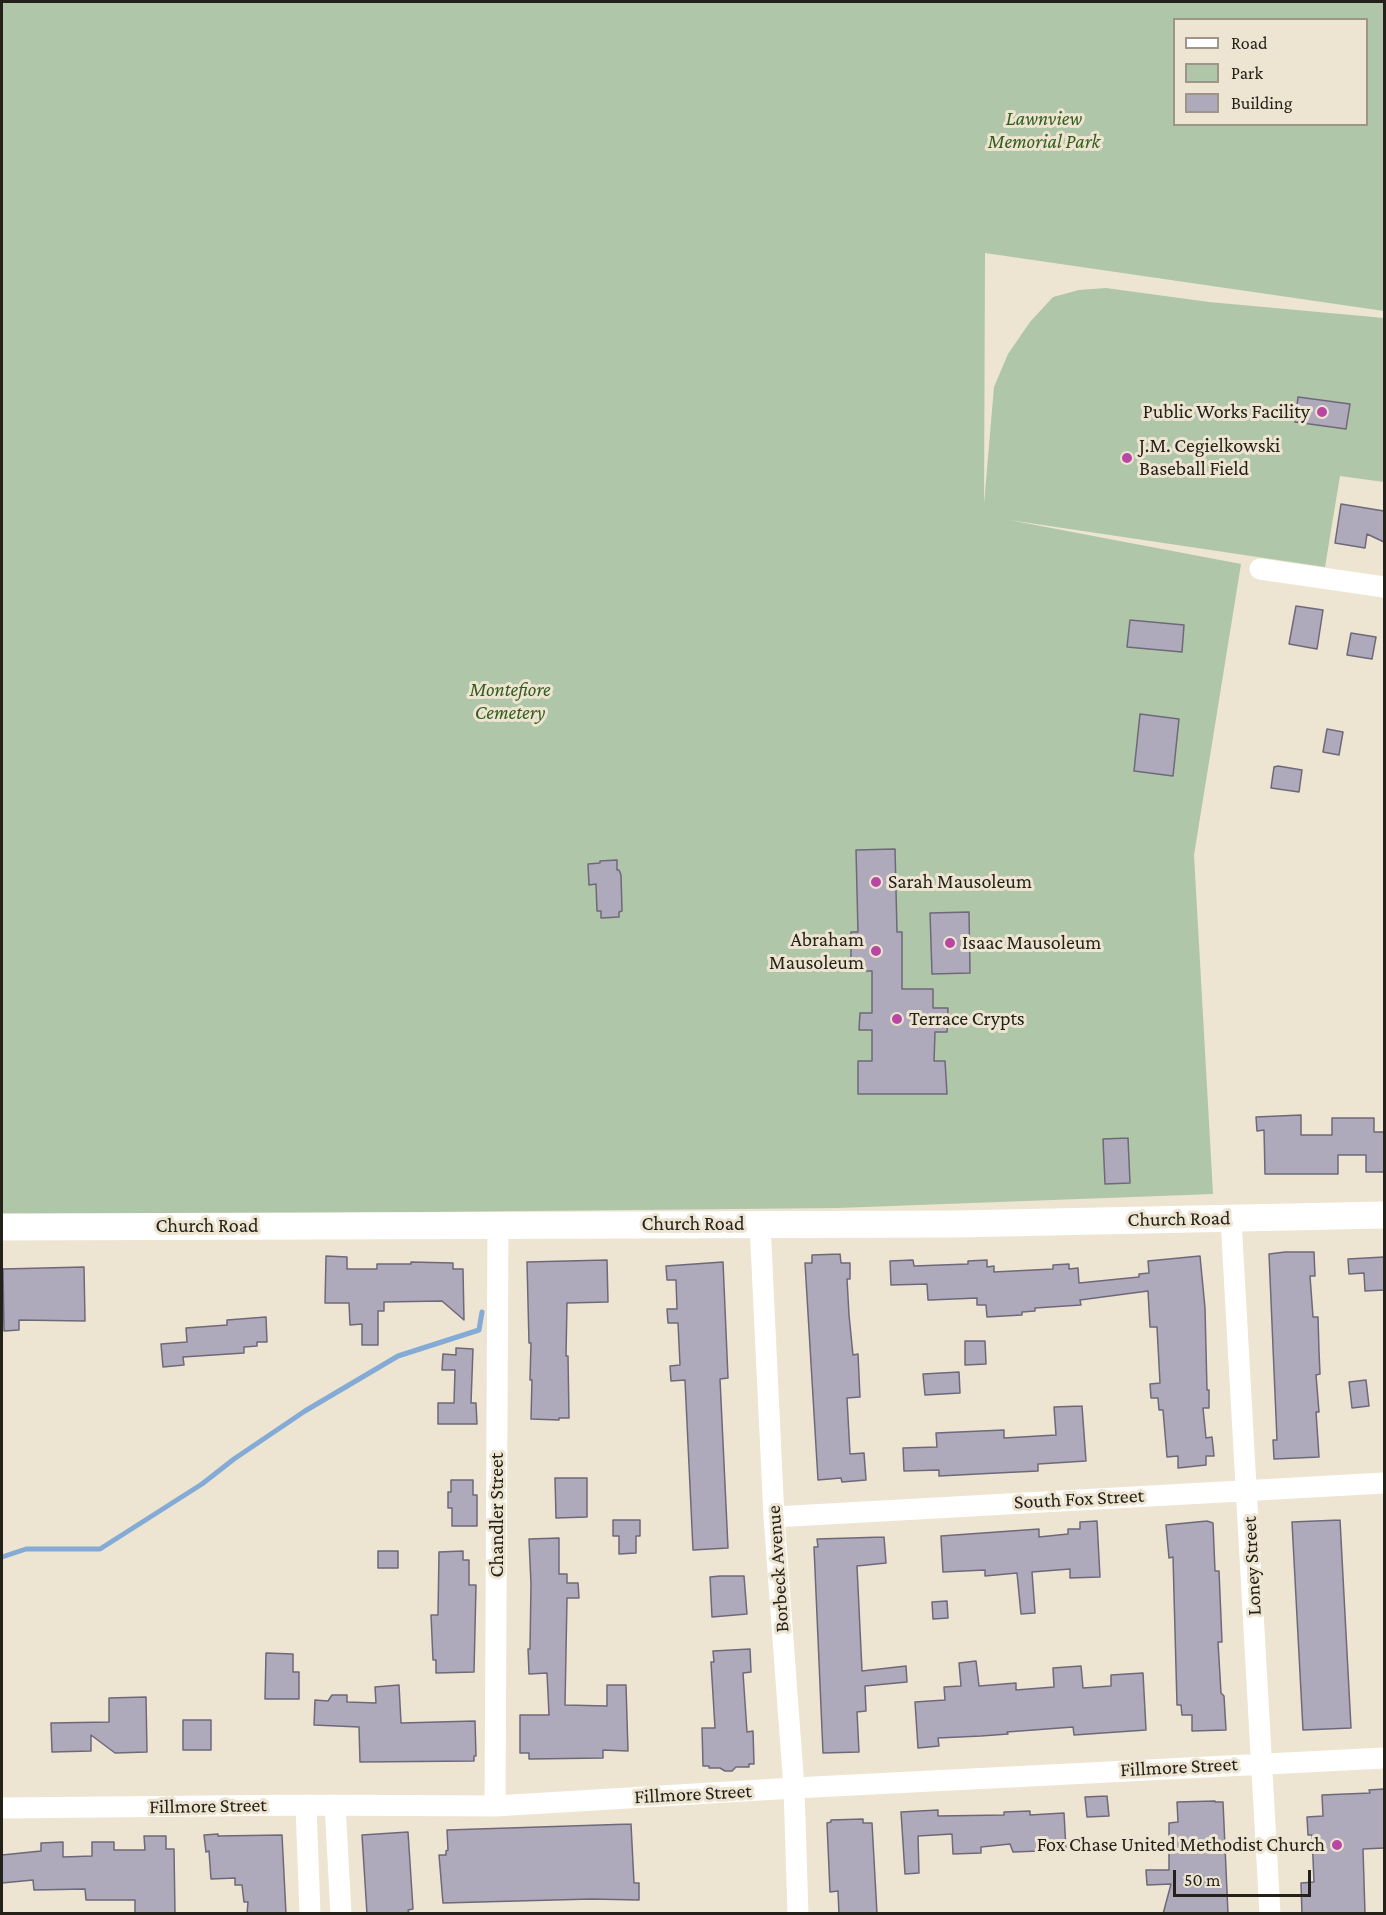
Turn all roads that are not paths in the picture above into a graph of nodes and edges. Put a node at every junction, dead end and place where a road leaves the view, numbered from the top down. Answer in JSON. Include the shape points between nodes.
{"nodes":[{"id":1,"x":1260,"y":569,"type":"dead end"},
{"id":2,"x":1384,"y":587,"type":"edge"},
{"id":3,"x":1384,"y":1215,"type":"edge"},
{"id":4,"x":1231,"y":1218,"type":"junction"},
{"id":5,"x":498,"y":1224,"type":"junction"},
{"id":6,"x":760,"y":1224,"type":"junction"},
{"id":7,"x":2,"y":1227,"type":"edge"},
{"id":8,"x":1384,"y":1483,"type":"edge"},
{"id":9,"x":1247,"y":1489,"type":"junction"},
{"id":10,"x":774,"y":1517,"type":"junction"},
{"id":11,"x":1384,"y":1758,"type":"edge"},
{"id":12,"x":1263,"y":1763,"type":"junction"},
{"id":13,"x":794,"y":1788,"type":"junction"},
{"id":14,"x":306,"y":1805,"type":"junction"},
{"id":15,"x":335,"y":1805,"type":"junction"},
{"id":16,"x":495,"y":1806,"type":"junction"},
{"id":17,"x":2,"y":1808,"type":"edge"},
{"id":18,"x":310,"y":1914,"type":"edge"},
{"id":19,"x":341,"y":1914,"type":"edge"},
{"id":20,"x":798,"y":1914,"type":"edge"},
{"id":21,"x":1270,"y":1914,"type":"edge"}],
"edges":[{"from":1,"to":2,"type":"street"},
{"from":3,"to":4,"type":"street","name":"Church Road"},
{"from":4,"to":6,"type":"street","name":"Church Road"},
{"from":4,"to":9,"type":"street","name":"Loney Street"},
{"from":5,"to":6,"type":"street","name":"Church Road"},
{"from":5,"to":7,"type":"street","name":"Church Road"},
{"from":5,"to":16,"type":"street","name":"Chandler Street"},
{"from":6,"to":10,"type":"street","name":"Borbeck Avenue"},
{"from":8,"to":9,"type":"street","name":"South Fox Street"},
{"from":9,"to":10,"type":"street","name":"South Fox Street"},
{"from":9,"to":12,"type":"street","name":"Loney Street"},
{"from":10,"to":13,"type":"street","name":"Borbeck Avenue"},
{"from":11,"to":12,"type":"street","name":"Fillmore Street"},
{"from":12,"to":13,"type":"street","name":"Fillmore Street"},
{"from":12,"to":21,"type":"street","name":"Loney Street"},
{"from":13,"to":16,"type":"street","name":"Fillmore Street"},
{"from":13,"to":20,"type":"street","name":"Borbeck Avenue"},
{"from":14,"to":15,"type":"street","name":"Fillmore Street"},
{"from":14,"to":17,"type":"street","name":"Fillmore Street"},
{"from":14,"to":18,"type":"street"},
{"from":15,"to":16,"type":"street","name":"Fillmore Street"},
{"from":15,"to":19,"type":"street"}]}
